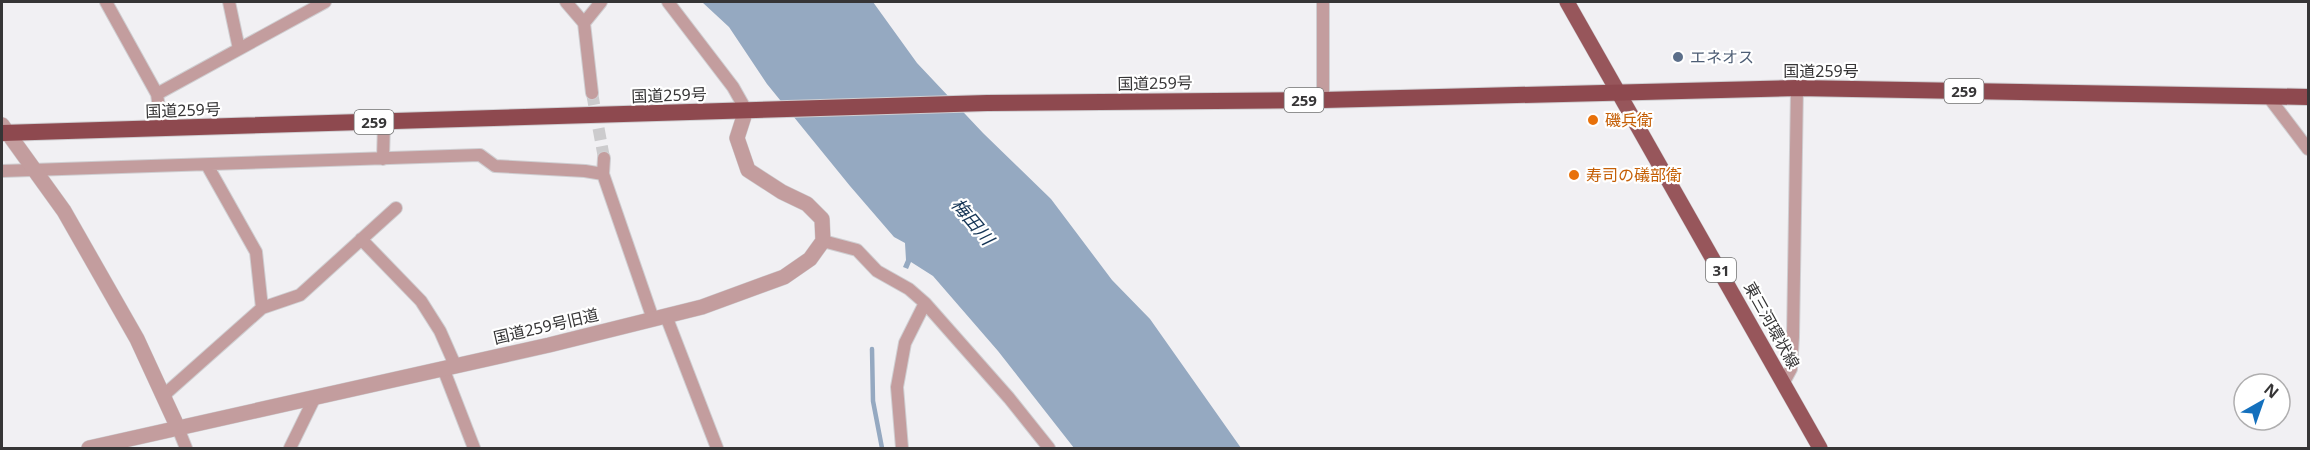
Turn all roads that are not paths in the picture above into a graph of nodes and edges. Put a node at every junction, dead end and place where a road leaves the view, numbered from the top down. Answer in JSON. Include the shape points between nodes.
{"nodes":[{"id":1,"x":106,"y":2,"type":"edge"},
{"id":2,"x":229,"y":2,"type":"edge"},
{"id":3,"x":325,"y":2,"type":"edge"},
{"id":4,"x":566,"y":2,"type":"edge"},
{"id":5,"x":601,"y":2,"type":"edge"},
{"id":6,"x":668,"y":2,"type":"edge"},
{"id":7,"x":1323,"y":2,"type":"edge"},
{"id":8,"x":1568,"y":2,"type":"edge"},
{"id":9,"x":584,"y":23,"type":"junction"},
{"id":10,"x":238,"y":49,"type":"junction"},
{"id":11,"x":1797,"y":88,"type":"junction"},
{"id":12,"x":592,"y":93,"type":"tunnel mouth"},
{"id":13,"x":1621,"y":93,"type":"junction"},
{"id":14,"x":157,"y":94,"type":"junction"},
{"id":15,"x":2267,"y":95,"type":"junction"},
{"id":16,"x":2308,"y":97,"type":"edge"},
{"id":17,"x":1323,"y":100,"type":"junction"},
{"id":18,"x":746,"y":110,"type":"junction"},
{"id":19,"x":384,"y":122,"type":"junction"},
{"id":20,"x":162,"y":129,"type":"junction"},
{"id":21,"x":4,"y":130,"type":"edge"},
{"id":22,"x":2308,"y":149,"type":"edge"},
{"id":23,"x":604,"y":158,"type":"tunnel mouth"},
{"id":24,"x":382,"y":159,"type":"junction"},
{"id":25,"x":207,"y":165,"type":"junction"},
{"id":26,"x":32,"y":169,"type":"junction"},
{"id":27,"x":2,"y":171,"type":"edge"},
{"id":28,"x":603,"y":174,"type":"junction"},
{"id":29,"x":396,"y":208,"type":"dead end"},
{"id":30,"x":361,"y":239,"type":"junction"},
{"id":31,"x":824,"y":241,"type":"junction"},
{"id":32,"x":925,"y":303,"type":"junction"},
{"id":33,"x":262,"y":309,"type":"junction"},
{"id":34,"x":659,"y":318,"type":"junction"},
{"id":35,"x":449,"y":367,"type":"junction"},
{"id":36,"x":1784,"y":382,"type":"junction"},
{"id":37,"x":164,"y":395,"type":"junction"},
{"id":38,"x":315,"y":397,"type":"junction"},
{"id":39,"x":178,"y":428,"type":"junction"},
{"id":40,"x":89,"y":448,"type":"edge"},
{"id":41,"x":186,"y":448,"type":"edge"},
{"id":42,"x":290,"y":448,"type":"edge"},
{"id":43,"x":474,"y":448,"type":"edge"},
{"id":44,"x":717,"y":448,"type":"edge"},
{"id":45,"x":902,"y":448,"type":"edge"},
{"id":46,"x":1049,"y":448,"type":"edge"},
{"id":47,"x":1820,"y":448,"type":"edge"}],
"edges":[{"from":1,"to":14,"type":"street"},
{"from":2,"to":10,"type":"street"},
{"from":3,"to":10,"type":"street"},
{"from":4,"to":9,"type":"street"},
{"from":5,"to":9,"type":"street"},
{"from":6,"to":18,"type":"street"},
{"from":7,"to":17,"type":"street"},
{"from":8,"to":13,"type":"main road","name":"東三河環状線","number":"31"},
{"from":9,"to":12,"type":"street"},
{"from":10,"to":14,"type":"street"},
{"from":11,"to":13,"type":"highway","name":"国道259号","number":"259"},
{"from":11,"to":15,"type":"highway","name":"国道259号","number":"259"},
{"from":11,"to":36,"type":"street","via":[[1793,337],[1791,369]]},
{"from":13,"to":17,"type":"highway","name":"国道259号","number":"259"},
{"from":13,"to":36,"type":"main road","name":"東三河環状線","number":"31"},
{"from":14,"to":20,"type":"street"},
{"from":15,"to":16,"type":"highway","name":"国道259号","number":"259"},
{"from":15,"to":22,"type":"street"},
{"from":17,"to":18,"type":"highway","name":"国道259号","number":"259"},
{"from":18,"to":19,"type":"highway","name":"国道259号","number":"259"},
{"from":18,"to":31,"type":"street","via":[[737,138],[748,170],[807,204],[822,219]]},
{"from":19,"to":20,"type":"highway","name":"国道259号","number":"259"},
{"from":19,"to":24,"type":"street"},
{"from":20,"to":21,"type":"highway","name":"国道259号","number":"259"},
{"from":21,"to":26,"type":"street"},
{"from":23,"to":28,"type":"street"},
{"from":24,"to":25,"type":"street"},
{"from":24,"to":28,"type":"street","via":[[480,155],[495,166]]},
{"from":25,"to":26,"type":"street"},
{"from":25,"to":33,"type":"street","via":[[256,252]]},
{"from":26,"to":27,"type":"street"},
{"from":26,"to":37,"type":"street","via":[[64,211]]},
{"from":28,"to":34,"type":"street"},
{"from":29,"to":30,"type":"street"},
{"from":30,"to":33,"type":"street","via":[[300,295]]},
{"from":30,"to":35,"type":"street","via":[[421,302],[440,331]]},
{"from":31,"to":32,"type":"street","via":[[857,250],[878,271]]},
{"from":31,"to":34,"type":"street","name":"国道259号旧道","via":[[810,259],[784,277]]},
{"from":32,"to":45,"type":"street","via":[[905,342],[897,387]]},
{"from":32,"to":46,"type":"street"},
{"from":33,"to":37,"type":"street"},
{"from":34,"to":35,"type":"street","name":"国道259号旧道"},
{"from":34,"to":44,"type":"street"},
{"from":35,"to":38,"type":"street","name":"国道259号旧道"},
{"from":35,"to":43,"type":"street"},
{"from":36,"to":47,"type":"main road","name":"東三河環状線","number":"31"},
{"from":37,"to":39,"type":"street"},
{"from":38,"to":39,"type":"street","name":"国道259号旧道"},
{"from":38,"to":42,"type":"street"},
{"from":39,"to":40,"type":"street","name":"国道259号旧道"},
{"from":39,"to":41,"type":"street"}]}
